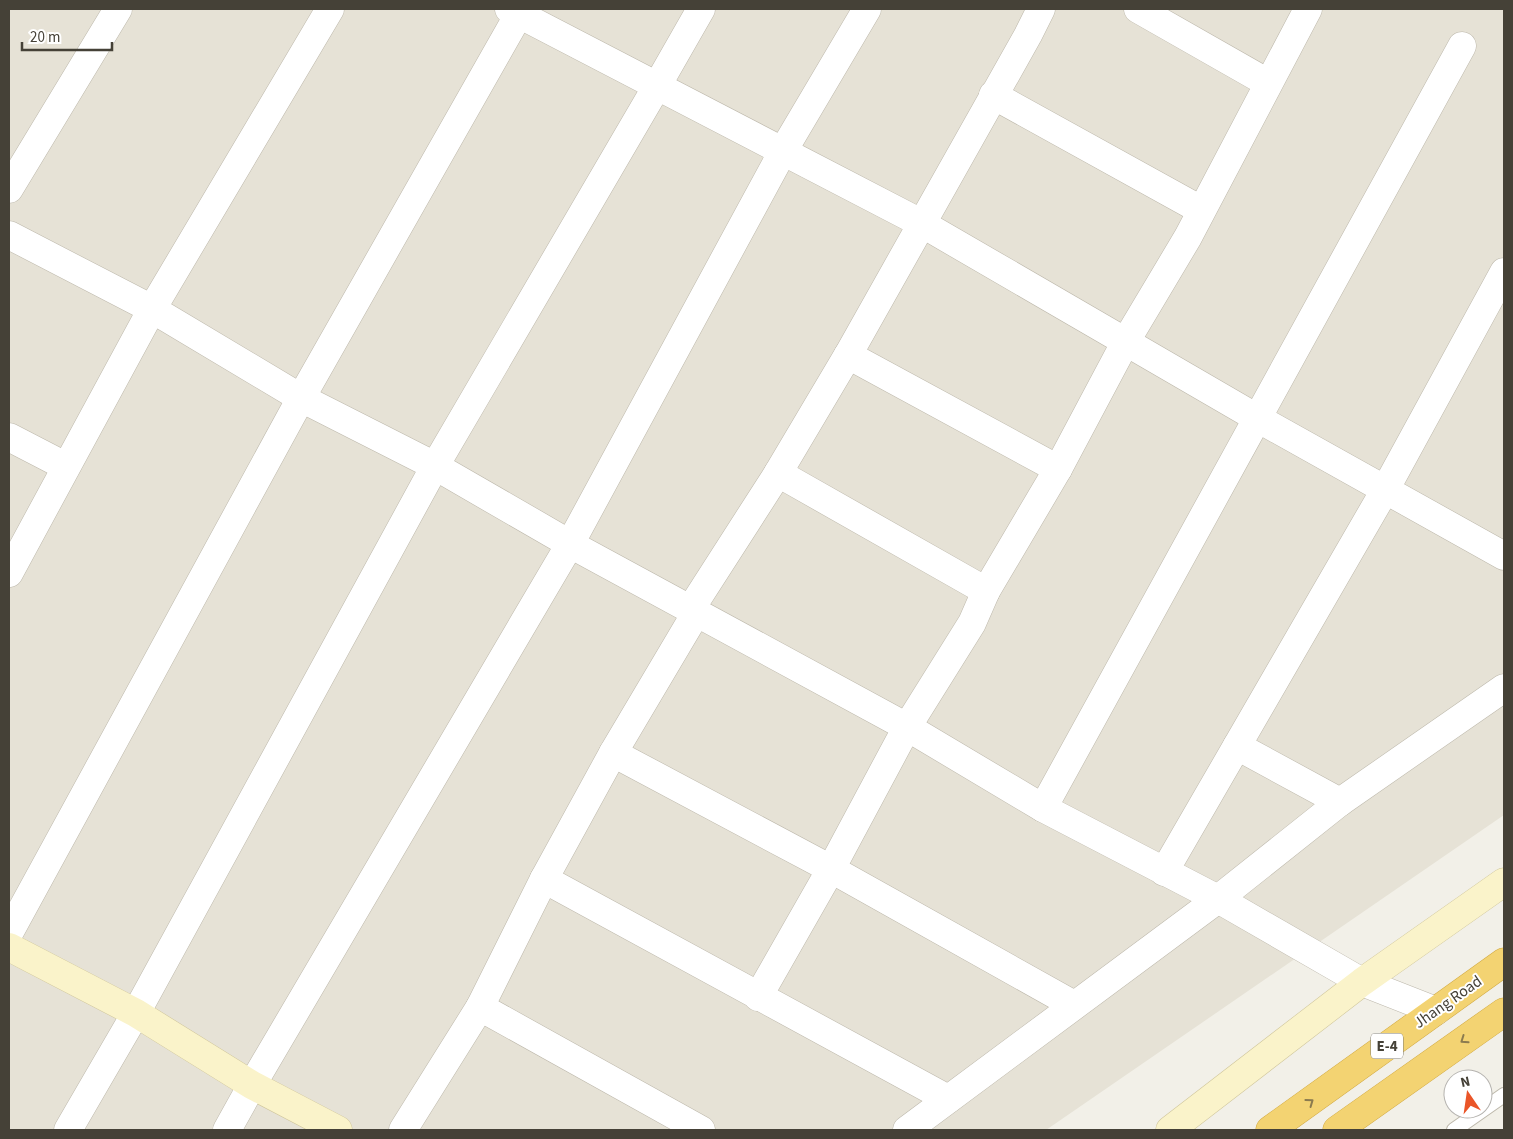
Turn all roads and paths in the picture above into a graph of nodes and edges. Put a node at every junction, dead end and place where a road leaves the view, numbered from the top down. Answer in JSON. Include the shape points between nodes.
{"nodes":[{"id":1,"x":118,"y":9,"type":"edge"},
{"id":2,"x":330,"y":9,"type":"edge"},
{"id":3,"x":700,"y":9,"type":"edge"},
{"id":4,"x":867,"y":9,"type":"edge"},
{"id":5,"x":1041,"y":9,"type":"edge"},
{"id":6,"x":1138,"y":9,"type":"edge"},
{"id":7,"x":1308,"y":9,"type":"edge"},
{"id":8,"x":514,"y":11,"type":"edge"},
{"id":9,"x":1462,"y":46,"type":"dead end"},
{"id":10,"x":1268,"y":83,"type":"junction"},
{"id":11,"x":657,"y":86,"type":"junction"},
{"id":12,"x":993,"y":95,"type":"junction"},
{"id":13,"x":783,"y":151,"type":"junction"},
{"id":14,"x":9,"y":189,"type":"edge"},
{"id":15,"x":1201,"y":210,"type":"junction"},
{"id":16,"x":921,"y":223,"type":"junction"},
{"id":17,"x":9,"y":235,"type":"edge"},
{"id":18,"x":1504,"y":272,"type":"edge"},
{"id":19,"x":152,"y":309,"type":"junction"},
{"id":20,"x":1126,"y":341,"type":"junction"},
{"id":21,"x":848,"y":354,"type":"junction"},
{"id":22,"x":301,"y":398,"type":"junction"},
{"id":23,"x":1257,"y":418,"type":"junction"},
{"id":24,"x":9,"y":437,"type":"edge"},
{"id":25,"x":65,"y":466,"type":"junction"},
{"id":26,"x":434,"y":466,"type":"junction"},
{"id":27,"x":1058,"y":470,"type":"junction"},
{"id":28,"x":778,"y":473,"type":"junction"},
{"id":29,"x":1385,"y":490,"type":"junction"},
{"id":30,"x":570,"y":544,"type":"junction"},
{"id":31,"x":1504,"y":556,"type":"edge"},
{"id":32,"x":9,"y":573,"type":"edge"},
{"id":33,"x":986,"y":592,"type":"junction"},
{"id":34,"x":693,"y":611,"type":"junction"},
{"id":35,"x":1504,"y":688,"type":"edge"},
{"id":36,"x":907,"y":727,"type":"junction"},
{"id":37,"x":1237,"y":746,"type":"junction"},
{"id":38,"x":613,"y":753,"type":"junction"},
{"id":39,"x":1340,"y":802,"type":"junction"},
{"id":40,"x":1043,"y":808,"type":"junction"},
{"id":41,"x":832,"y":869,"type":"junction"},
{"id":42,"x":1164,"y":872,"type":"junction"},
{"id":43,"x":544,"y":879,"type":"junction"},
{"id":44,"x":1504,"y":882,"type":"edge"},
{"id":45,"x":1218,"y":900,"type":"junction"},
{"id":46,"x":9,"y":933,"type":"edge"},
{"id":47,"x":9,"y":946,"type":"edge"},
{"id":48,"x":1504,"y":962,"type":"edge"},
{"id":49,"x":1362,"y":982,"type":"junction"},
{"id":50,"x":758,"y":997,"type":"junction"},
{"id":51,"x":1074,"y":1005,"type":"junction"},
{"id":52,"x":480,"y":1007,"type":"junction"},
{"id":53,"x":1436,"y":1011,"type":"junction"},
{"id":54,"x":1504,"y":1012,"type":"edge"},
{"id":55,"x":136,"y":1013,"type":"junction"},
{"id":56,"x":252,"y":1085,"type":"junction"},
{"id":57,"x":1504,"y":1095,"type":"edge"},
{"id":58,"x":948,"y":1099,"type":"junction"},
{"id":59,"x":68,"y":1130,"type":"edge"},
{"id":60,"x":227,"y":1130,"type":"edge"},
{"id":61,"x":338,"y":1130,"type":"edge"},
{"id":62,"x":403,"y":1130,"type":"edge"},
{"id":63,"x":702,"y":1130,"type":"edge"},
{"id":64,"x":907,"y":1130,"type":"edge"},
{"id":65,"x":1170,"y":1130,"type":"edge"},
{"id":66,"x":1270,"y":1130,"type":"edge"},
{"id":67,"x":1337,"y":1130,"type":"edge"},
{"id":68,"x":1454,"y":1130,"type":"edge"}],
"edges":[{"from":1,"to":14,"type":"street"},
{"from":2,"to":19,"type":"street"},
{"from":3,"to":11,"type":"street"},
{"from":4,"to":13,"type":"street"},
{"from":5,"to":12,"type":"street"},
{"from":6,"to":10,"type":"street"},
{"from":7,"to":10,"type":"street"},
{"from":8,"to":11,"type":"street"},
{"from":8,"to":22,"type":"street"},
{"from":9,"to":23,"type":"street"},
{"from":10,"to":15,"type":"street"},
{"from":11,"to":13,"type":"street"},
{"from":11,"to":26,"type":"street"},
{"from":12,"to":15,"type":"street"},
{"from":12,"to":16,"type":"street"},
{"from":13,"to":16,"type":"street"},
{"from":13,"to":30,"type":"street"},
{"from":15,"to":20,"type":"street"},
{"from":16,"to":20,"type":"street"},
{"from":16,"to":21,"type":"street"},
{"from":17,"to":19,"type":"street"},
{"from":18,"to":29,"type":"street"},
{"from":19,"to":22,"type":"street"},
{"from":19,"to":25,"type":"street"},
{"from":20,"to":23,"type":"street"},
{"from":20,"to":27,"type":"street"},
{"from":21,"to":27,"type":"street"},
{"from":21,"to":28,"type":"street"},
{"from":22,"to":26,"type":"street"},
{"from":22,"to":46,"type":"street"},
{"from":23,"to":29,"type":"street"},
{"from":23,"to":40,"type":"street"},
{"from":24,"to":25,"type":"street"},
{"from":25,"to":32,"type":"street"},
{"from":26,"to":30,"type":"street"},
{"from":26,"to":55,"type":"street"},
{"from":27,"to":33,"type":"street"},
{"from":28,"to":33,"type":"street"},
{"from":28,"to":34,"type":"street"},
{"from":29,"to":31,"type":"street"},
{"from":29,"to":37,"type":"street"},
{"from":30,"to":34,"type":"street"},
{"from":30,"to":56,"type":"street"},
{"from":33,"to":36,"type":"street","via":[[972,623]]},
{"from":34,"to":36,"type":"street"},
{"from":34,"to":38,"type":"street"},
{"from":35,"to":39,"type":"street"},
{"from":36,"to":40,"type":"street"},
{"from":36,"to":41,"type":"street"},
{"from":37,"to":39,"type":"street"},
{"from":37,"to":42,"type":"street"},
{"from":38,"to":41,"type":"street"},
{"from":38,"to":43,"type":"street"},
{"from":39,"to":45,"type":"street"},
{"from":40,"to":42,"type":"street"},
{"from":41,"to":50,"type":"street"},
{"from":41,"to":51,"type":"street"},
{"from":42,"to":45,"type":"street"},
{"from":43,"to":50,"type":"street"},
{"from":43,"to":52,"type":"street"},
{"from":44,"to":49,"type":"street"},
{"from":45,"to":49,"type":"street"},
{"from":45,"to":51,"type":"street"},
{"from":47,"to":55,"type":"street"},
{"from":48,"to":53,"type":"highway","name":"Jhang Road","number":"E-4"},
{"from":49,"to":53,"type":"street"},
{"from":49,"to":65,"type":"street"},
{"from":50,"to":58,"type":"street"},
{"from":51,"to":58,"type":"street"},
{"from":52,"to":62,"type":"street"},
{"from":52,"to":63,"type":"street"},
{"from":66,"to":53,"type":"highway","name":"Jhang Road","number":"E-4","one_way":true},
{"from":54,"to":67,"type":"highway","number":"E-4","one_way":true},
{"from":55,"to":56,"type":"street"},
{"from":55,"to":59,"type":"street"},
{"from":56,"to":60,"type":"street"},
{"from":56,"to":61,"type":"street"},
{"from":57,"to":68,"type":"lane"},
{"from":58,"to":64,"type":"street"}]}
